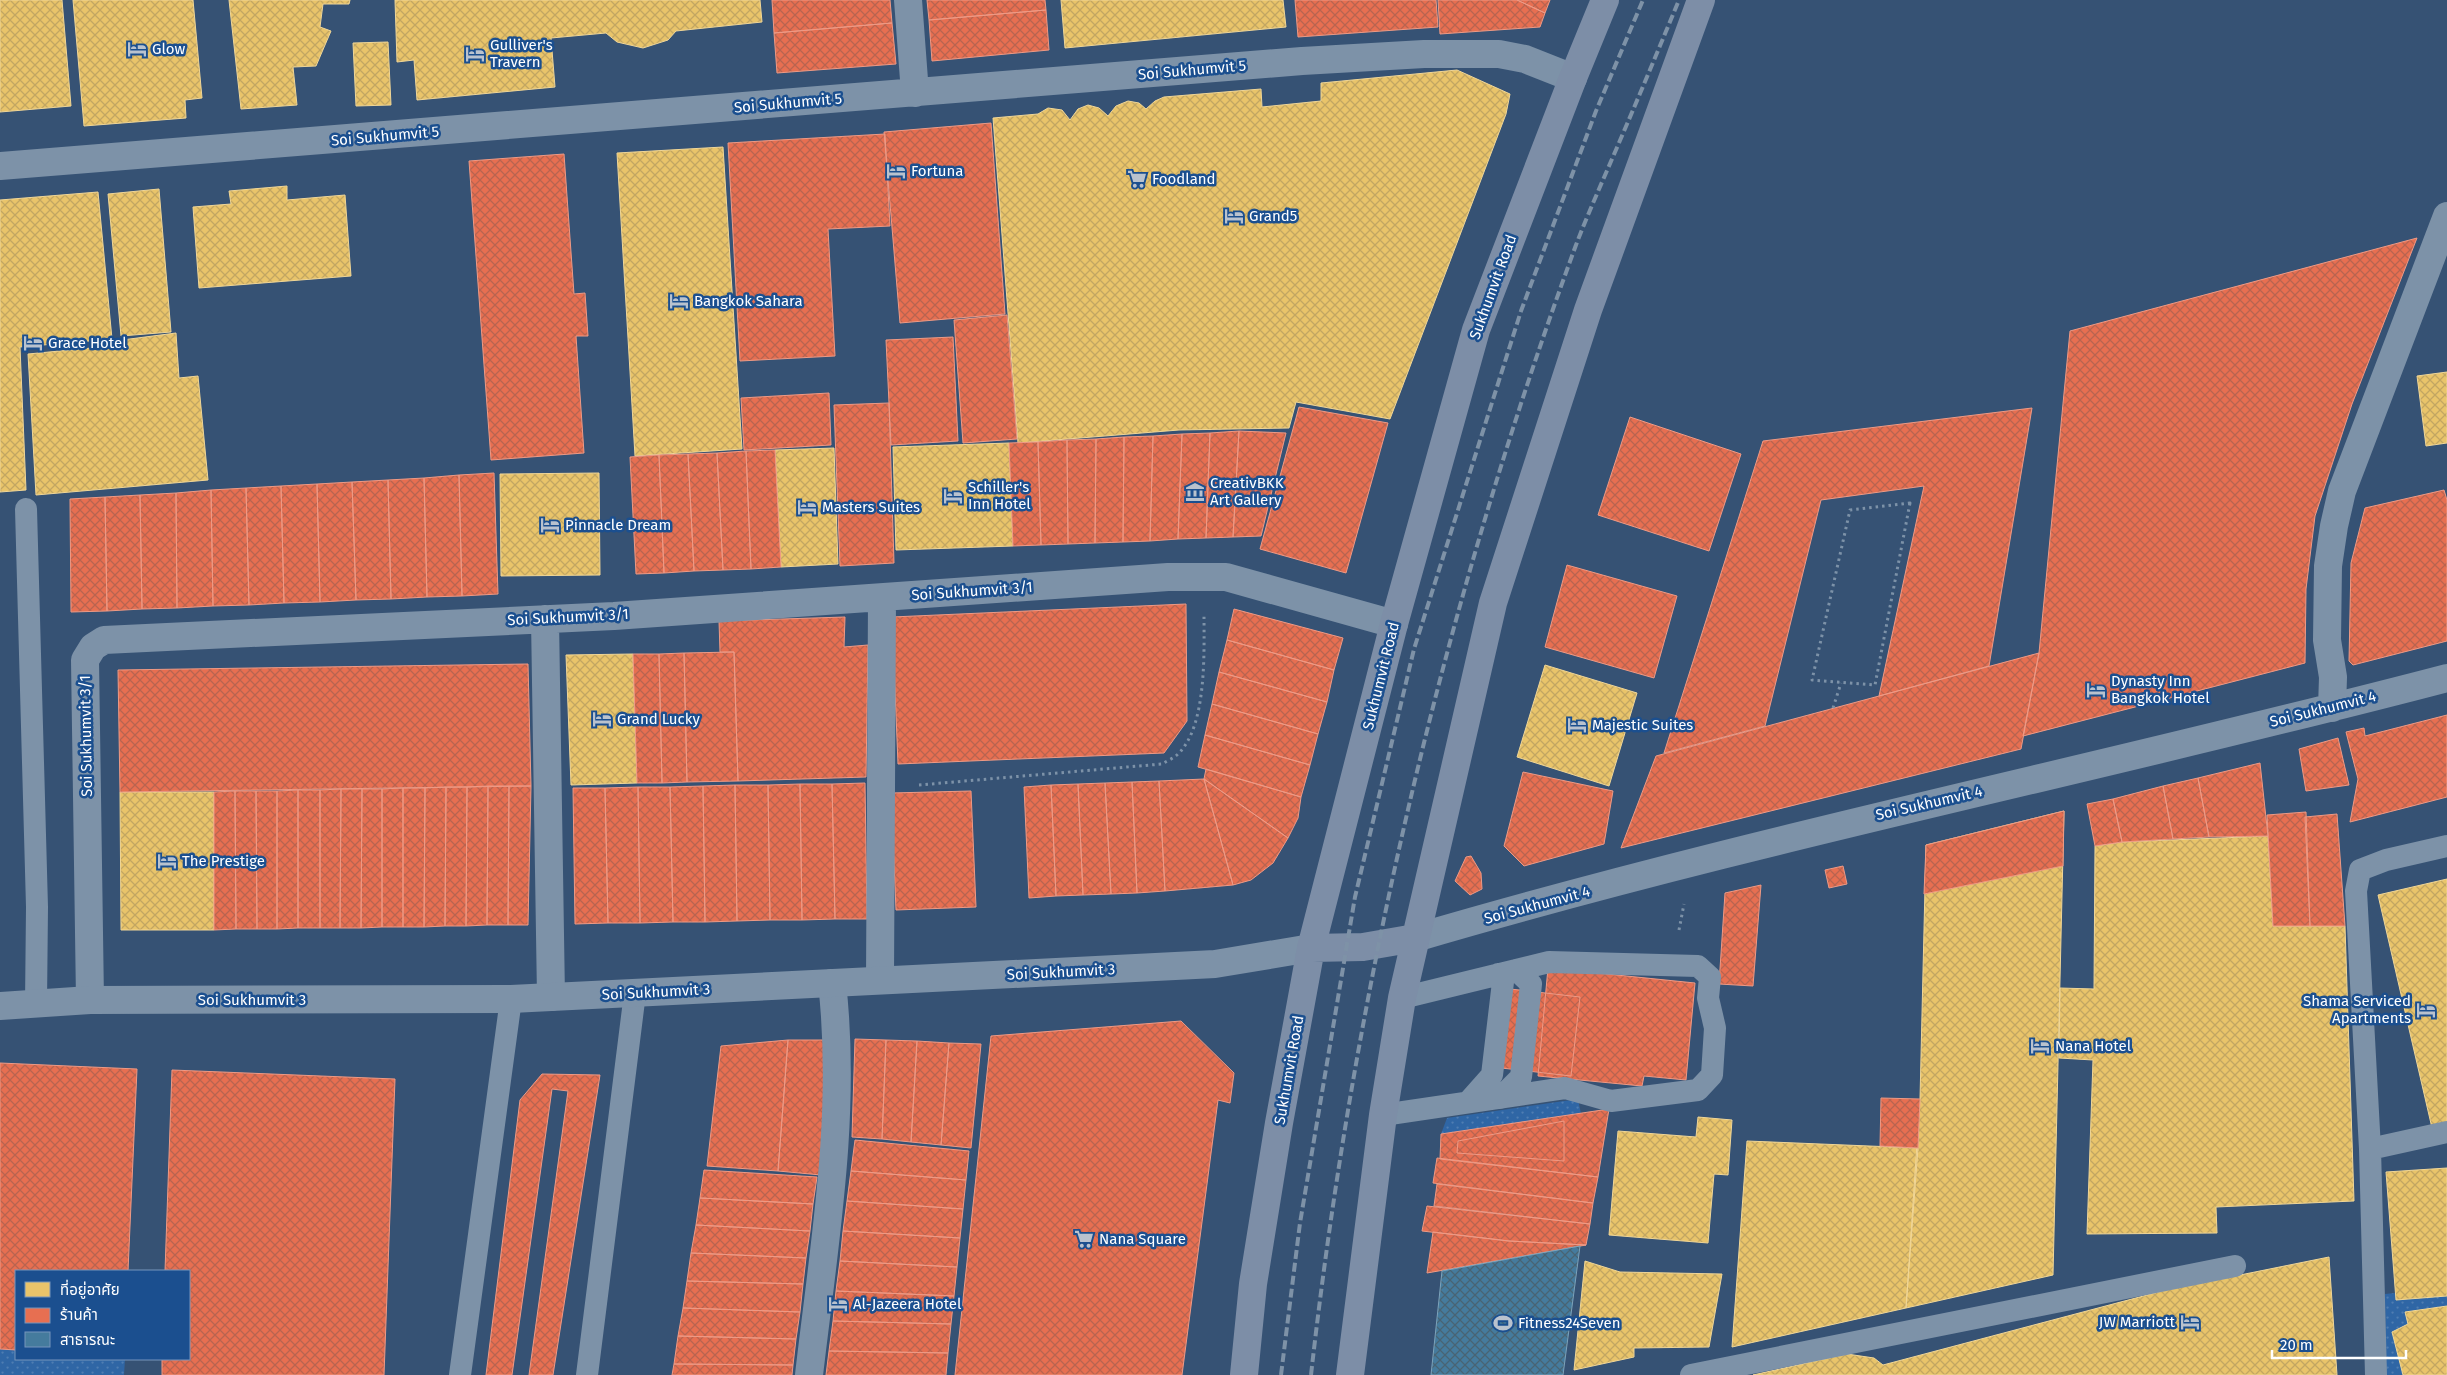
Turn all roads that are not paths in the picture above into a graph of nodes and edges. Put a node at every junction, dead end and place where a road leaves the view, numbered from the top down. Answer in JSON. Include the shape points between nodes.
{"nodes":[{"id":1,"x":908,"y":0,"type":"edge"},
{"id":2,"x":1606,"y":0,"type":"edge"},
{"id":3,"x":1701,"y":0,"type":"edge"},
{"id":4,"x":1573,"y":78,"type":"junction"},
{"id":5,"x":915,"y":93,"type":"junction"},
{"id":6,"x":0,"y":166,"type":"edge"},
{"id":7,"x":2447,"y":216,"type":"edge"},
{"id":8,"x":26,"y":510,"type":"dead end"},
{"id":9,"x":882,"y":598,"type":"junction"},
{"id":10,"x":545,"y":619,"type":"junction"},
{"id":11,"x":1394,"y":624,"type":"junction"},
{"id":12,"x":2447,"y":678,"type":"edge"},
{"id":13,"x":2332,"y":708,"type":"junction"},
{"id":14,"x":2447,"y":846,"type":"edge"},
{"id":15,"x":1414,"y":938,"type":"junction"},
{"id":16,"x":1311,"y":948,"type":"junction"},
{"id":17,"x":1507,"y":972,"type":"junction"},
{"id":18,"x":880,"y":980,"type":"junction"},
{"id":19,"x":832,"y":983,"type":"junction"},
{"id":20,"x":635,"y":993,"type":"junction"},
{"id":21,"x":551,"y":997,"type":"junction"},
{"id":22,"x":1402,"y":998,"type":"junction"},
{"id":23,"x":511,"y":999,"type":"junction"},
{"id":24,"x":90,"y":1000,"type":"junction"},
{"id":25,"x":36,"y":1004,"type":"junction"},
{"id":26,"x":0,"y":1006,"type":"edge"},
{"id":27,"x":1500,"y":1098,"type":"junction"},
{"id":28,"x":1468,"y":1102,"type":"junction"},
{"id":29,"x":1383,"y":1115,"type":"junction"},
{"id":30,"x":2447,"y":1132,"type":"edge"},
{"id":31,"x":2370,"y":1149,"type":"junction"},
{"id":32,"x":2235,"y":1266,"type":"dead end"},
{"id":33,"x":460,"y":1375,"type":"edge"},
{"id":34,"x":587,"y":1375,"type":"edge"},
{"id":35,"x":809,"y":1375,"type":"edge"},
{"id":36,"x":1244,"y":1375,"type":"edge"},
{"id":37,"x":1350,"y":1375,"type":"edge"},
{"id":38,"x":1691,"y":1375,"type":"edge"},
{"id":39,"x":2376,"y":1375,"type":"edge"}],
"edges":[{"from":1,"to":5,"type":"street"},
{"from":2,"to":4,"type":"main road","name":"Sukhumvit Road"},
{"from":3,"to":15,"type":"main road","via":[[1588,310],[1493,603]]},
{"from":4,"to":5,"type":"street","name":"Soi Sukhumvit 5","via":[[1525,59],[1499,54],[1424,54]]},
{"from":4,"to":11,"type":"main road","name":"Sukhumvit Road","via":[[1476,330]]},
{"from":5,"to":6,"type":"street","name":"Soi Sukhumvit 5"},
{"from":7,"to":13,"type":"street","via":[[2342,491],[2328,566],[2327,640],[2333,677]]},
{"from":8,"to":25,"type":"lane","via":[[37,907]]},
{"from":9,"to":10,"type":"street","name":"Soi Sukhumvit 3/1"},
{"from":9,"to":11,"type":"street","name":"Soi Sukhumvit 3/1","via":[[1168,577],[1226,577]]},
{"from":9,"to":18,"type":"street"},
{"from":10,"to":21,"type":"street"},
{"from":10,"to":24,"type":"street","name":"Soi Sukhumvit 3/1","via":[[104,640],[93,647],[85,660]]},
{"from":11,"to":16,"type":"main road","name":"Sukhumvit Road"},
{"from":12,"to":13,"type":"street","name":"Soi Sukhumvit 4"},
{"from":13,"to":15,"type":"street","name":"Soi Sukhumvit 4","via":[[1849,822]]},
{"from":14,"to":31,"type":"lane","via":[[2386,860],[2360,870],[2356,891]]},
{"from":15,"to":16,"type":"main road","via":[[1362,947]]},
{"from":15,"to":22,"type":"main road"},
{"from":16,"to":18,"type":"street","name":"Soi Sukhumvit 3","via":[[1215,964]]},
{"from":16,"to":36,"type":"main road","name":"Sukhumvit Road","via":[[1253,1284]]},
{"from":17,"to":22,"type":"lane"},
{"from":17,"to":27,"type":"lane","via":[[1531,984],[1521,1077]]},
{"from":17,"to":27,"type":"lane","via":[[1549,962],[1698,966],[1710,977],[1708,998],[1716,1028],[1712,1075],[1698,1090],[1611,1101],[1565,1088]]},
{"from":17,"to":28,"type":"lane","via":[[1492,1075]]},
{"from":18,"to":19,"type":"street","name":"Soi Sukhumvit 3"},
{"from":19,"to":20,"type":"street","name":"Soi Sukhumvit 3"},
{"from":19,"to":35,"type":"street","via":[[836,1024],[835,1145]]},
{"from":20,"to":21,"type":"street","name":"Soi Sukhumvit 3"},
{"from":20,"to":34,"type":"lane"},
{"from":21,"to":23,"type":"street","name":"Soi Sukhumvit 3"},
{"from":22,"to":29,"type":"main road"},
{"from":23,"to":24,"type":"street","name":"Soi Sukhumvit 3"},
{"from":23,"to":33,"type":"lane"},
{"from":24,"to":25,"type":"street","name":"Soi Sukhumvit 3"},
{"from":25,"to":26,"type":"street","name":"Soi Sukhumvit 3"},
{"from":27,"to":28,"type":"lane"},
{"from":28,"to":29,"type":"lane"},
{"from":29,"to":37,"type":"main road"},
{"from":30,"to":31,"type":"lane"},
{"from":31,"to":39,"type":"lane"},
{"from":32,"to":38,"type":"lane"}]}
